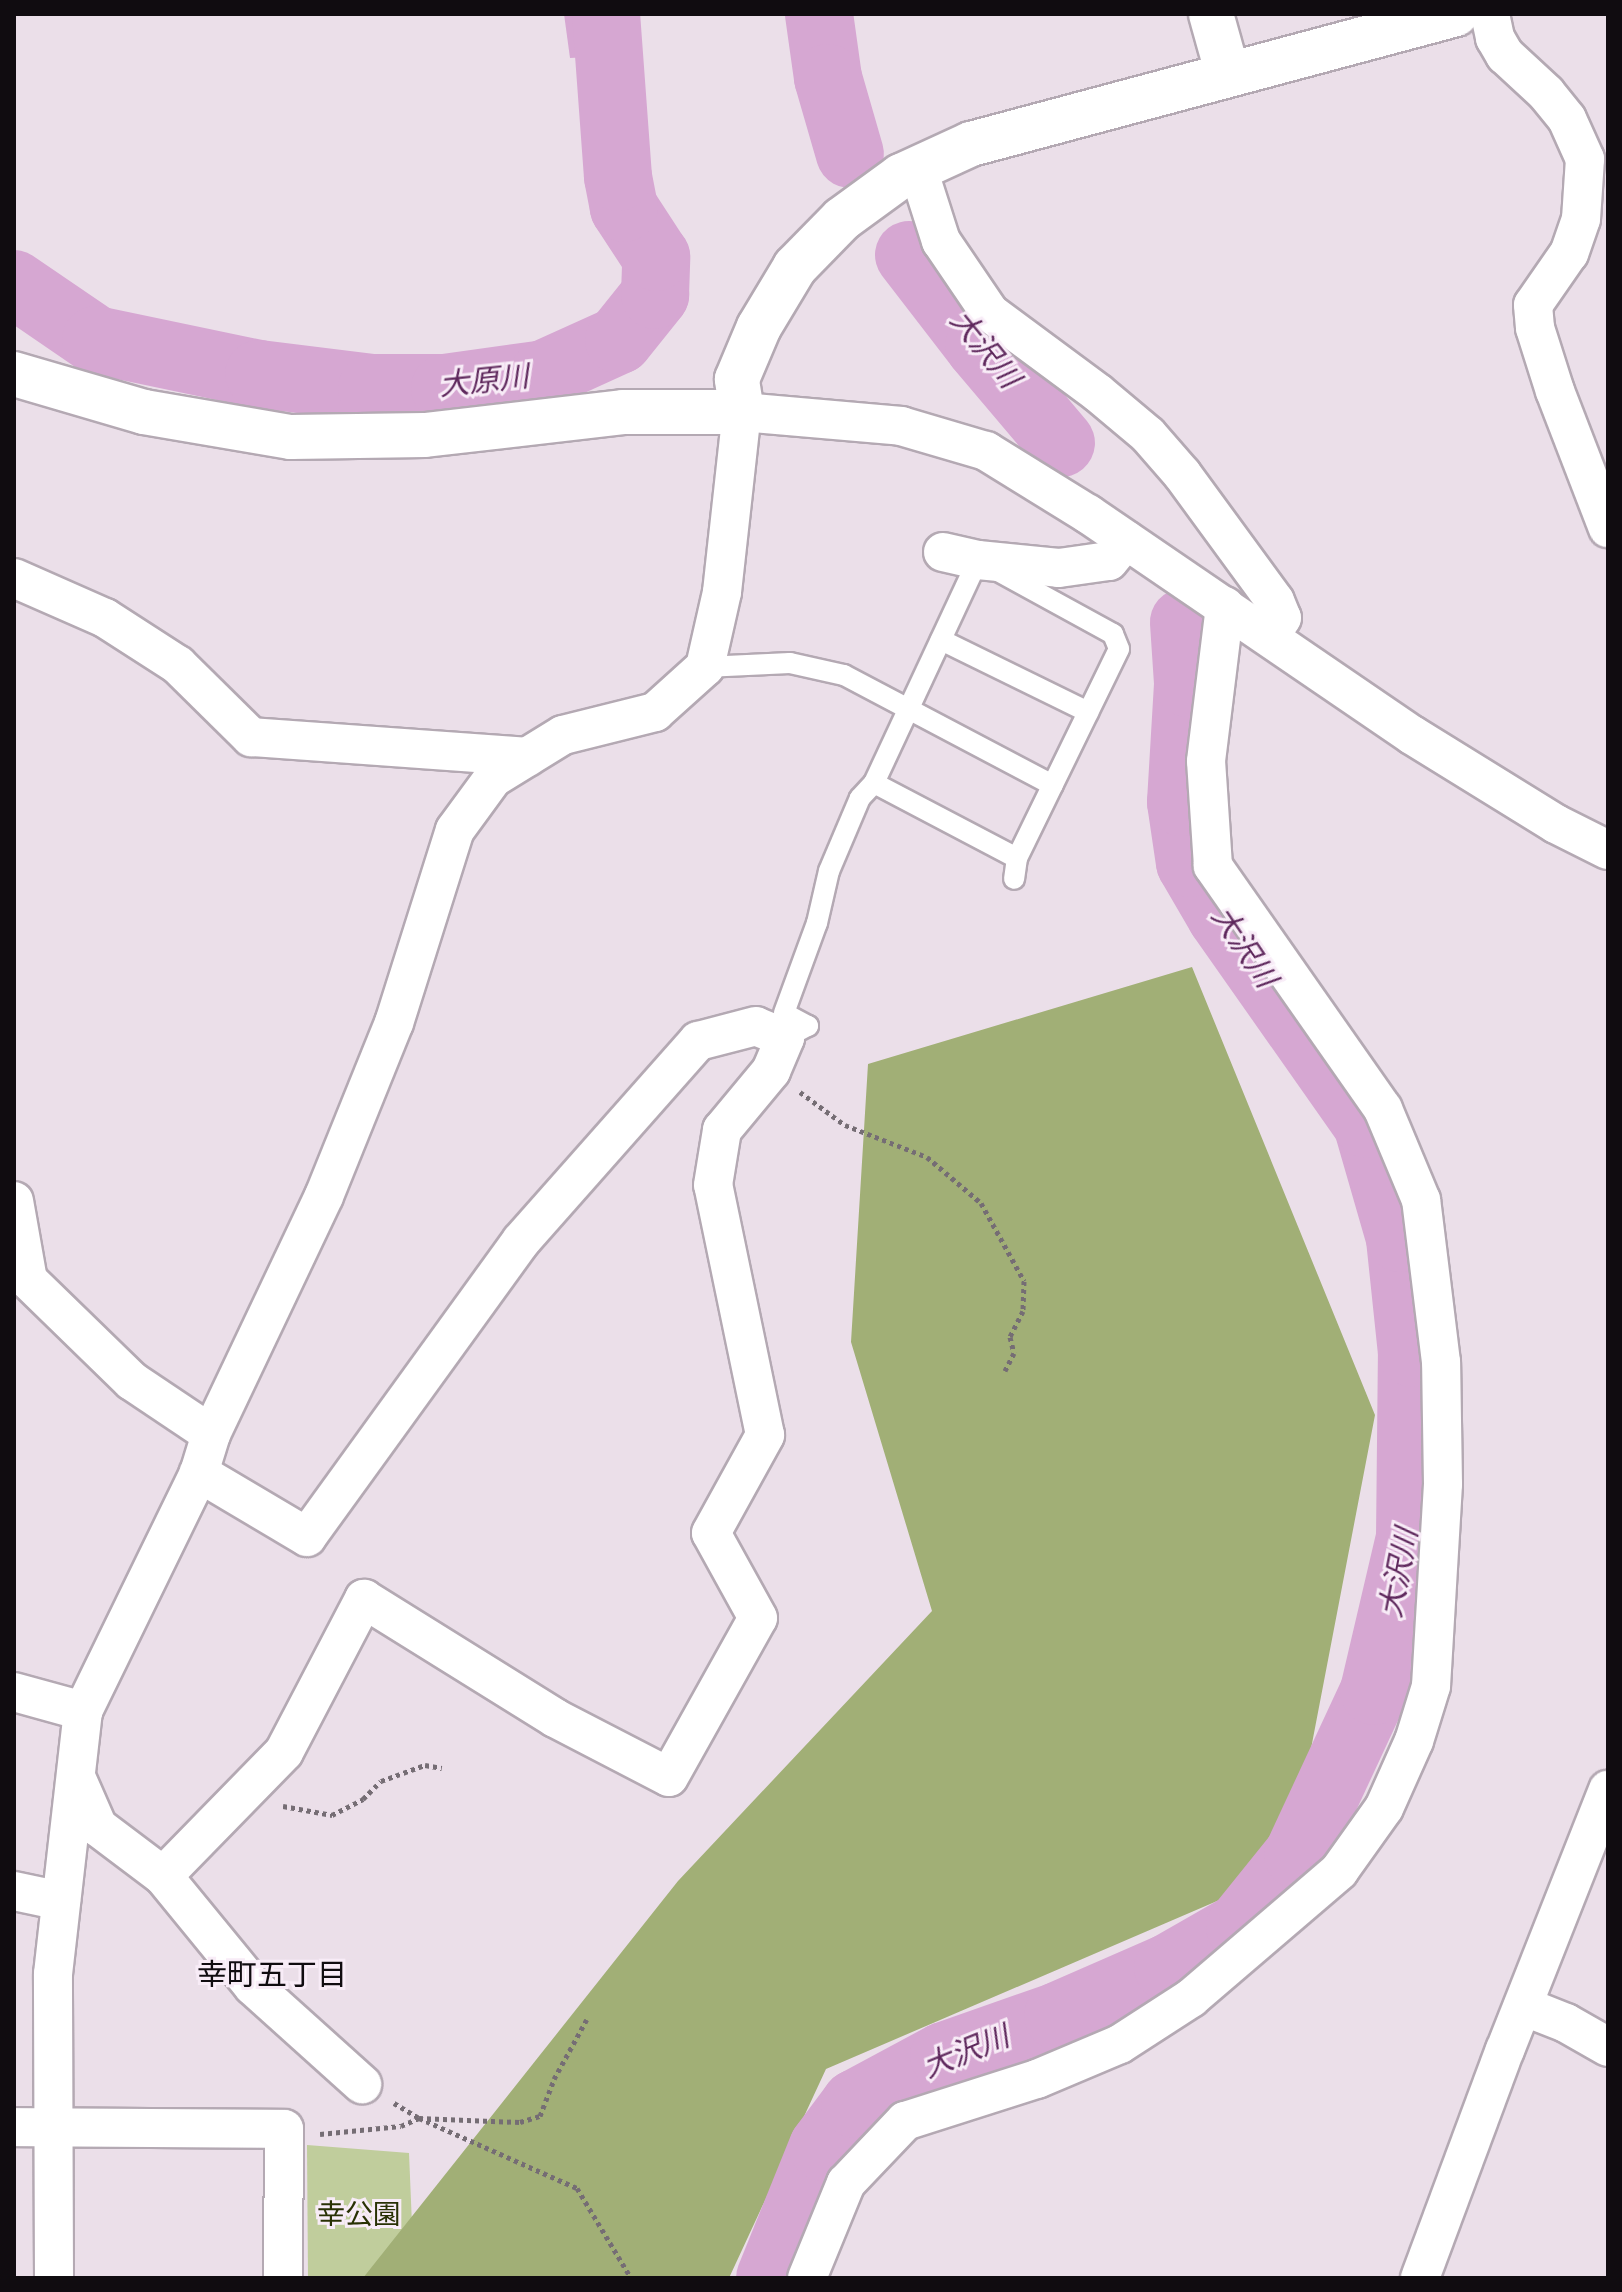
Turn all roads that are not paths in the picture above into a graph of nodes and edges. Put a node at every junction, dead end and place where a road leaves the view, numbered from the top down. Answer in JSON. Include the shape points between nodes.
{"nodes":[{"id":1,"x":1211,"y":14,"type":"edge"},
{"id":2,"x":1456,"y":14,"type":"edge"},
{"id":3,"x":1490,"y":14,"type":"edge"},
{"id":4,"x":1228,"y":75,"type":"junction"},
{"id":5,"x":918,"y":169,"type":"junction"},
{"id":6,"x":14,"y":374,"type":"edge"},
{"id":7,"x":742,"y":412,"type":"junction"},
{"id":8,"x":1608,"y":528,"type":"edge"},
{"id":9,"x":1126,"y":540,"type":"junction"},
{"id":10,"x":960,"y":556,"type":"junction"},
{"id":11,"x":14,"y":578,"type":"edge"},
{"id":12,"x":1225,"y":606,"type":"junction"},
{"id":13,"x":1270,"y":636,"type":"junction"},
{"id":14,"x":941,"y":640,"type":"junction"},
{"id":15,"x":705,"y":667,"type":"junction"},
{"id":16,"x":909,"y":707,"type":"junction"},
{"id":17,"x":1088,"y":712,"type":"junction"},
{"id":18,"x":527,"y":757,"type":"junction"},
{"id":19,"x":874,"y":783,"type":"junction"},
{"id":20,"x":1053,"y":785,"type":"junction"},
{"id":21,"x":1608,"y":850,"type":"edge"},
{"id":22,"x":1017,"y":858,"type":"junction"},
{"id":23,"x":1014,"y":879,"type":"dead end"},
{"id":24,"x":779,"y":1052,"type":"junction"},
{"id":25,"x":14,"y":1201,"type":"edge"},
{"id":26,"x":21,"y":1275,"type":"edge"},
{"id":27,"x":211,"y":1434,"type":"junction"},
{"id":28,"x":199,"y":1473,"type":"junction"},
{"id":29,"x":14,"y":1692,"type":"edge"},
{"id":30,"x":83,"y":1711,"type":"junction"},
{"id":31,"x":76,"y":1777,"type":"junction"},
{"id":32,"x":1608,"y":1790,"type":"edge"},
{"id":33,"x":163,"y":1876,"type":"junction"},
{"id":34,"x":14,"y":1891,"type":"edge"},
{"id":35,"x":61,"y":1901,"type":"junction"},
{"id":36,"x":1523,"y":2006,"type":"junction"},
{"id":37,"x":1608,"y":2047,"type":"edge"},
{"id":38,"x":362,"y":2084,"type":"road end"},
{"id":39,"x":14,"y":2127,"type":"edge"},
{"id":40,"x":53,"y":2129,"type":"junction"},
{"id":41,"x":54,"y":2278,"type":"edge"},
{"id":42,"x":283,"y":2278,"type":"edge"},
{"id":43,"x":807,"y":2278,"type":"edge"},
{"id":44,"x":1420,"y":2278,"type":"edge"}],
"edges":[{"from":1,"to":4,"type":"street"},
{"from":2,"to":4,"type":"street"},
{"from":3,"to":8,"type":"street","via":[[1505,55],[1567,119],[1585,159],[1581,219],[1569,253],[1533,305],[1555,391]]},
{"from":4,"to":5,"type":"street","via":[[971,144]]},
{"from":5,"to":7,"type":"street","via":[[842,219],[795,267],[759,327],[737,379]]},
{"from":5,"to":13,"type":"street","via":[[941,241],[990,313],[1108,401],[1182,474],[1275,601],[1282,618]]},
{"from":6,"to":7,"type":"street","via":[[144,412],[291,437],[425,435],[623,412]]},
{"from":7,"to":9,"type":"street","via":[[901,426],[986,451]]},
{"from":7,"to":15,"type":"street","via":[[722,592]]},
{"from":9,"to":10,"type":"street","via":[[1109,561],[1059,568]]},
{"from":9,"to":12,"type":"street"},
{"from":10,"to":14,"type":"lane"},
{"from":10,"to":17,"type":"lane","via":[[1113,634],[1119,649]]},
{"from":11,"to":18,"type":"street","via":[[105,618],[178,665],[251,737]]},
{"from":12,"to":13,"type":"street"},
{"from":12,"to":43,"type":"street","via":[[1206,761],[1213,866],[1383,1109],[1421,1200],[1441,1362],[1443,1484],[1431,1686],[1384,1808],[1339,1871],[1191,1998],[1120,2044],[1037,2079],[905,2121],[846,2183]]},
{"from":13,"to":21,"type":"street","via":[[1412,735]]},
{"from":14,"to":16,"type":"lane"},
{"from":14,"to":17,"type":"lane"},
{"from":15,"to":16,"type":"lane","via":[[790,663],[844,675]]},
{"from":15,"to":18,"type":"street","via":[[655,712],[563,735]]},
{"from":16,"to":19,"type":"lane"},
{"from":16,"to":20,"type":"lane"},
{"from":17,"to":20,"type":"lane"},
{"from":18,"to":27,"type":"street","via":[[493,778],[455,830],[394,1023],[324,1196]]},
{"from":19,"to":22,"type":"lane"},
{"from":19,"to":24,"type":"lane","via":[[860,798],[829,871],[817,923],[784,1013],[808,1026]]},
{"from":20,"to":22,"type":"lane"},
{"from":22,"to":23,"type":"lane"},
{"from":24,"to":28,"type":"street","via":[[756,1026],[698,1041],[521,1241],[307,1537]]},
{"from":24,"to":33,"type":"street","via":[[722,1130],[713,1185],[765,1435],[711,1533],[758,1618],[669,1777],[555,1718],[364,1599],[284,1752]]},
{"from":25,"to":26,"type":"street"},
{"from":26,"to":27,"type":"street","via":[[132,1381]]},
{"from":27,"to":28,"type":"street"},
{"from":28,"to":30,"type":"street"},
{"from":29,"to":30,"type":"street"},
{"from":30,"to":31,"type":"street"},
{"from":31,"to":33,"type":"street","via":[[98,1827]]},
{"from":31,"to":35,"type":"street"},
{"from":32,"to":36,"type":"street"},
{"from":33,"to":38,"type":"street","via":[[253,1986]]},
{"from":34,"to":35,"type":"street"},
{"from":35,"to":40,"type":"street","via":[[53,1974]]},
{"from":36,"to":37,"type":"street"},
{"from":36,"to":44,"type":"street"},
{"from":39,"to":40,"type":"street"},
{"from":40,"to":41,"type":"street"},
{"from":40,"to":42,"type":"street","via":[[284,2129]]}]}
